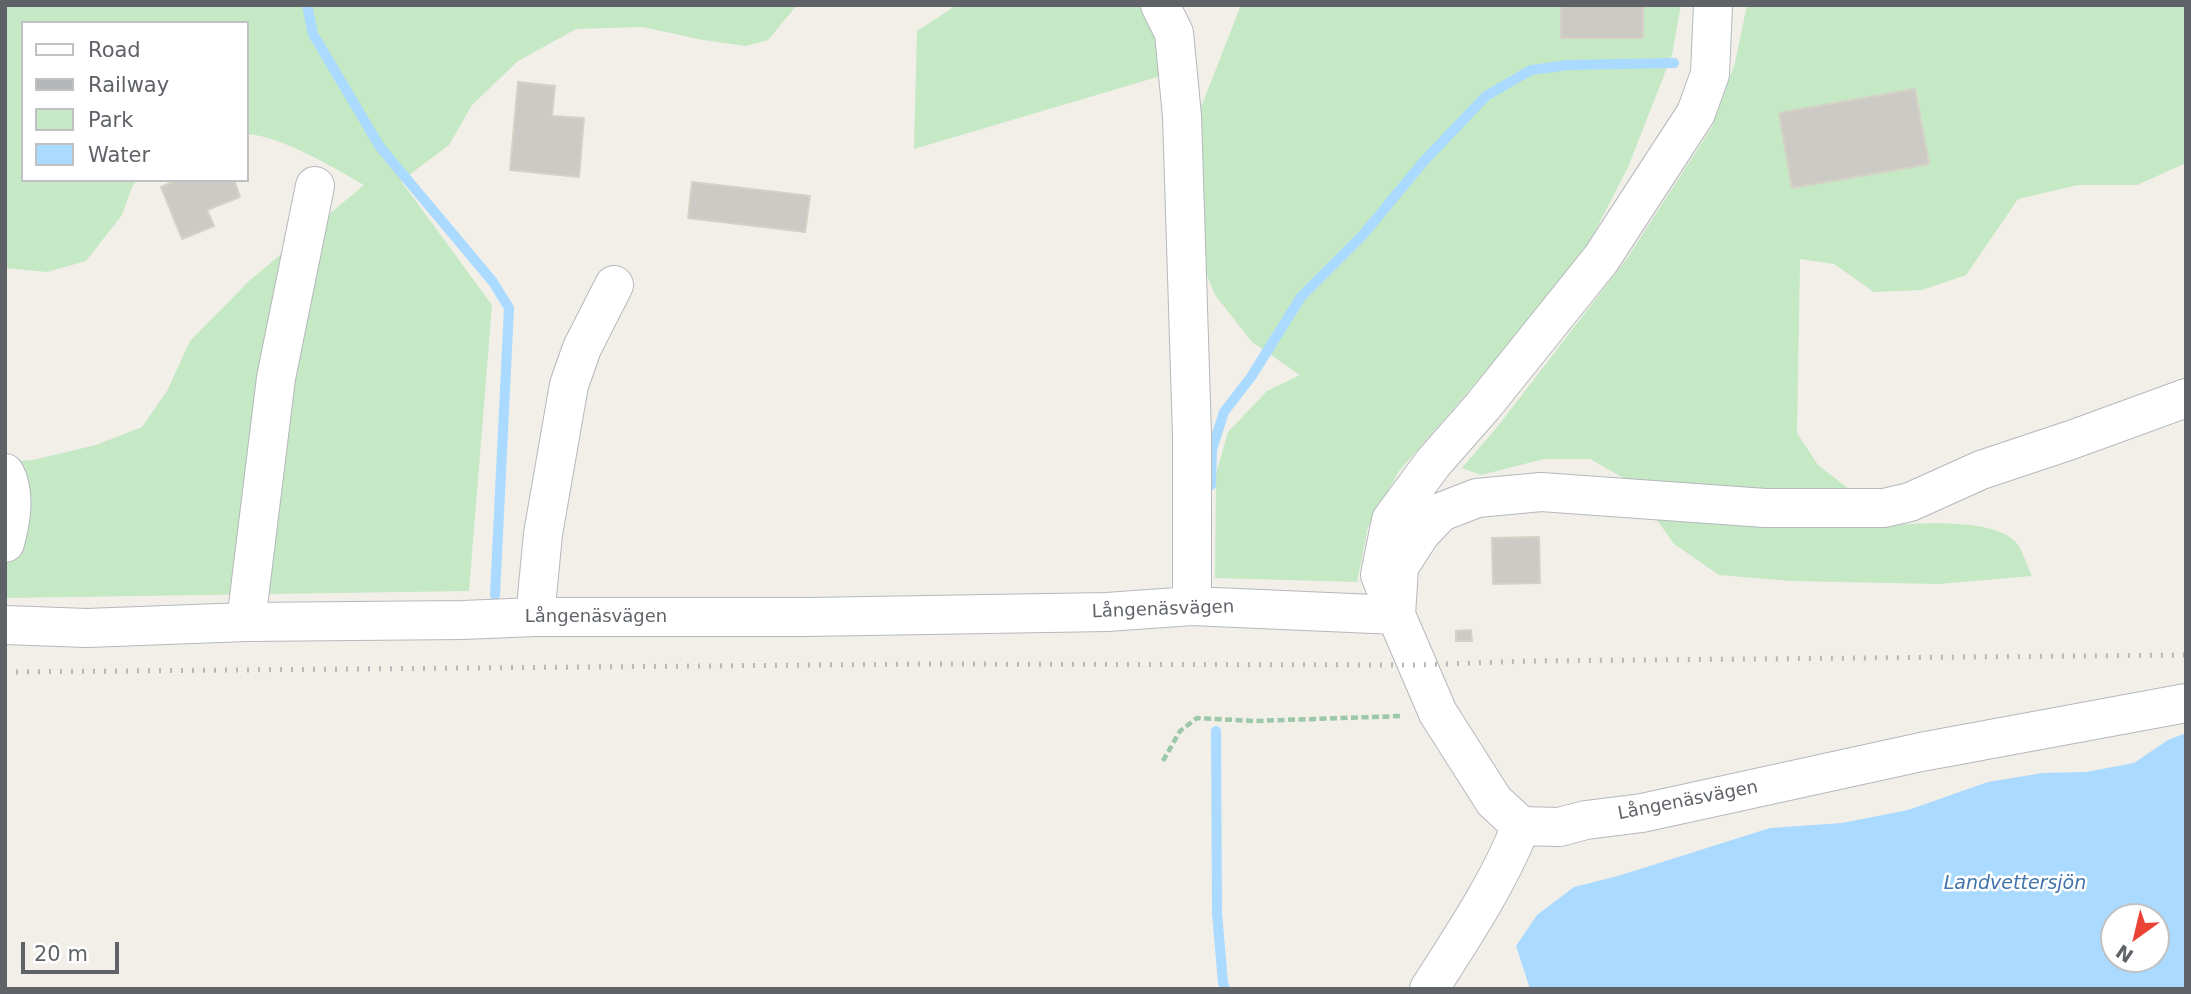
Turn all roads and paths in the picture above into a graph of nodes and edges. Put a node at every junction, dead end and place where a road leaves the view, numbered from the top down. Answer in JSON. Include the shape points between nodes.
{"nodes":[{"id":1,"x":1160,"y":5,"type":"edge"},
{"id":2,"x":1713,"y":5,"type":"edge"},
{"id":3,"x":315,"y":186,"type":"dead end"},
{"id":4,"x":614,"y":285,"type":"dead end"},
{"id":5,"x":2186,"y":398,"type":"edge"},
{"id":6,"x":5,"y":473,"type":"edge"},
{"id":7,"x":5,"y":543,"type":"edge"},
{"id":8,"x":1192,"y":606,"type":"junction"},
{"id":9,"x":1396,"y":615,"type":"junction"},
{"id":10,"x":535,"y":617,"type":"junction"},
{"id":11,"x":246,"y":622,"type":"junction"},
{"id":12,"x":5,"y":625,"type":"edge"},
{"id":13,"x":2186,"y":703,"type":"edge"},
{"id":14,"x":1438,"y":713,"type":"junction"},
{"id":15,"x":1163,"y":761,"type":"dead end"},
{"id":16,"x":1521,"y":826,"type":"junction"},
{"id":17,"x":1429,"y":989,"type":"edge"}],
"edges":[{"from":1,"to":8,"type":"street","via":[[1174,33],[1182,116]]},
{"from":2,"to":9,"type":"street","via":[[1710,74],[1696,113],[1601,259],[1391,520],[1380,575]]},
{"from":3,"to":11,"type":"street","via":[[276,378]]},
{"from":4,"to":10,"type":"street","via":[[569,385],[543,534]]},
{"from":5,"to":9,"type":"street","via":[[1885,508],[1765,508],[1541,492],[1477,498],[1441,512],[1421,533],[1399,567]]},
{"from":6,"to":7,"type":"street","via":[[11,494]]},
{"from":8,"to":9,"type":"street","name":"Långenäsvägen"},
{"from":8,"to":10,"type":"street","name":"Långenäsvägen","via":[[821,617]]},
{"from":9,"to":14,"type":"street"},
{"from":10,"to":11,"type":"street","name":"Långenäsvägen"},
{"from":11,"to":12,"type":"street","name":"Långenäsvägen","via":[[87,628]]},
{"from":13,"to":16,"type":"street","name":"Långenäsvägen","via":[[1921,752],[1642,813],[1559,827]]},
{"from":14,"to":15,"type":"path","via":[[1197,718],[1180,731]]},
{"from":14,"to":16,"type":"street","via":[[1494,801]]},
{"from":16,"to":17,"type":"street","via":[[1500,873]]}]}
